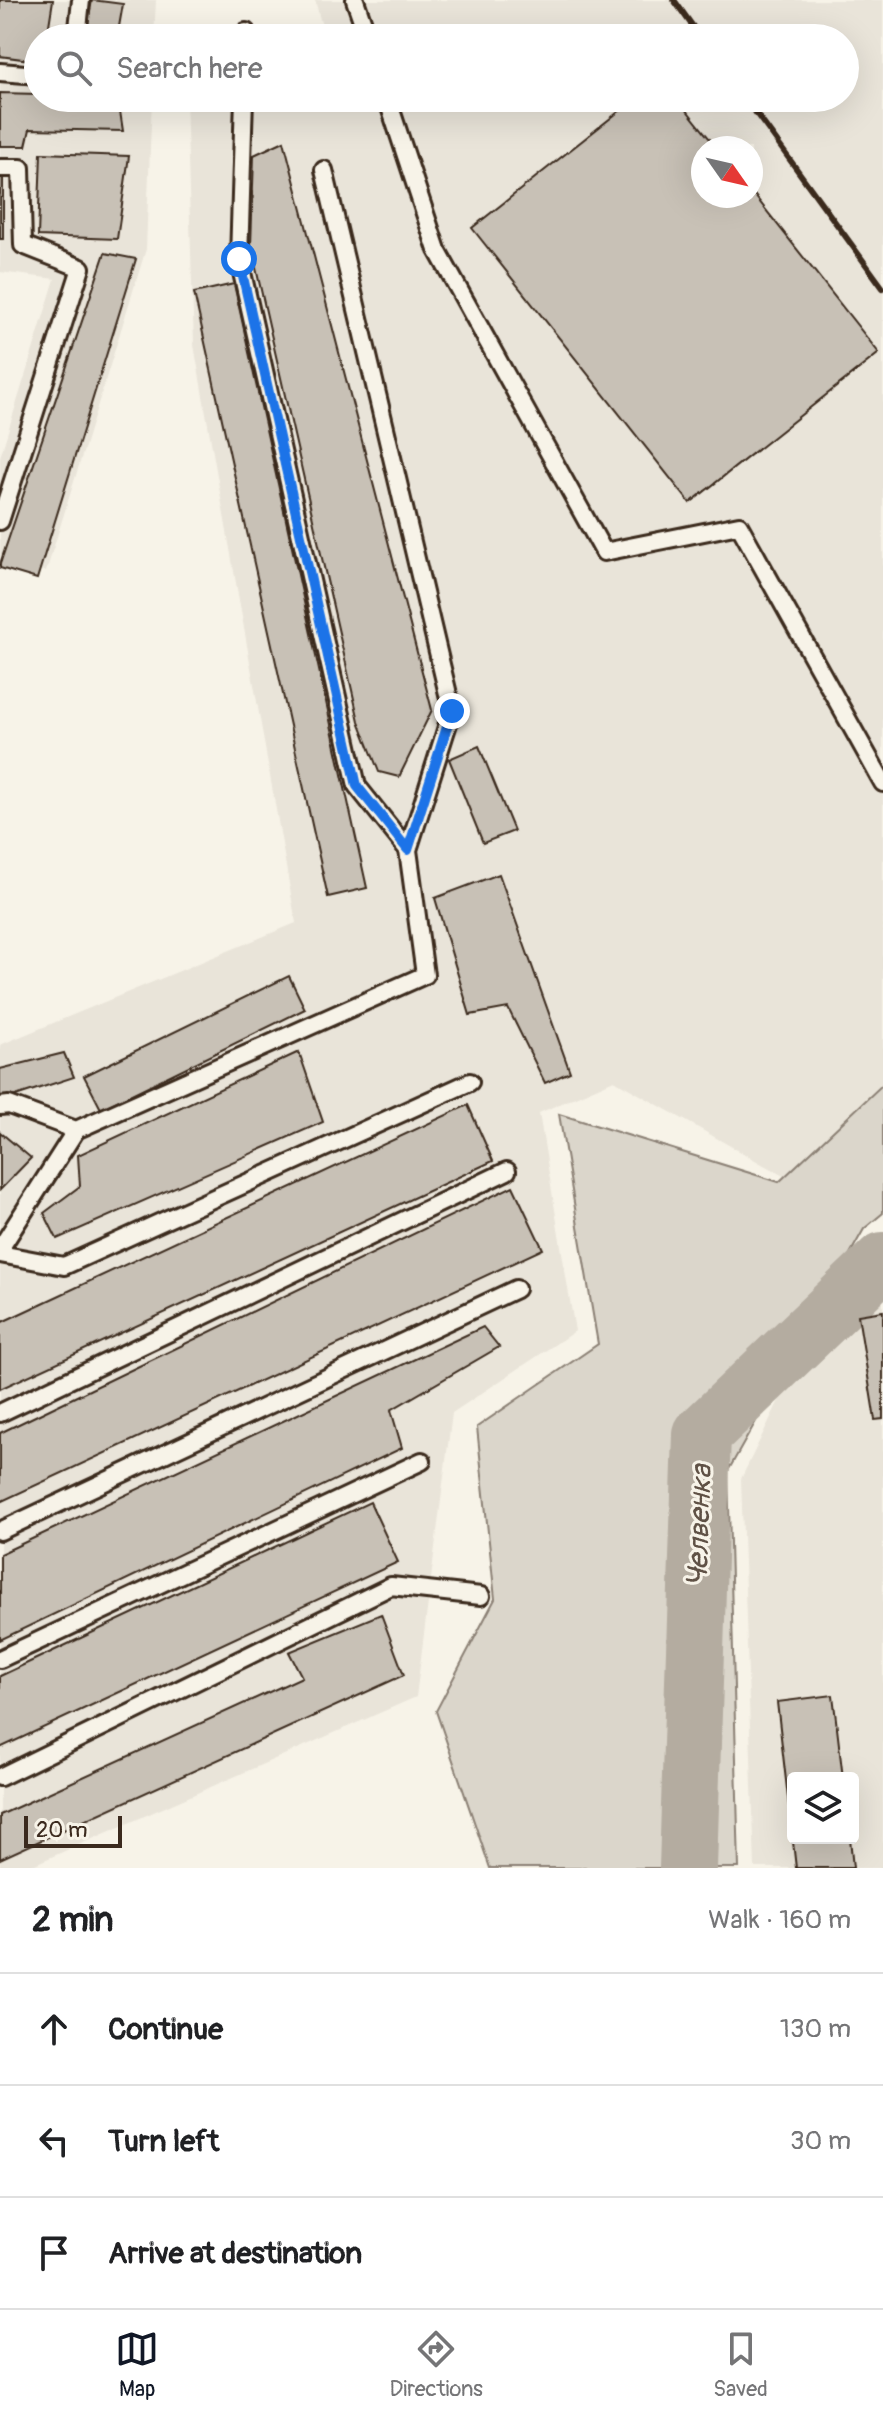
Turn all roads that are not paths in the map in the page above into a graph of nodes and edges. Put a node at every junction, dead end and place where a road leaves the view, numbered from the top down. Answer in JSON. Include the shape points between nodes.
{"nodes":[{"id":1,"x":81,"y":0,"type":"edge"},
{"id":2,"x":355,"y":0,"type":"edge"},
{"id":3,"x":78,"y":24,"type":"edge"},
{"id":4,"x":363,"y":24,"type":"edge"},
{"id":5,"x":0,"y":72,"type":"edge"},
{"id":6,"x":24,"y":74,"type":"edge"},
{"id":7,"x":244,"y":112,"type":"edge"},
{"id":8,"x":392,"y":112,"type":"edge"},
{"id":9,"x":0,"y":168,"type":"edge"},
{"id":10,"x":324,"y":170,"type":"dead end"},
{"id":11,"x":0,"y":521,"type":"edge"},
{"id":12,"x":883,"y":783,"type":"edge"},
{"id":13,"x":408,"y":850,"type":"junction"},
{"id":14,"x":470,"y":1082,"type":"dead end"},
{"id":15,"x":0,"y":1106,"type":"edge"},
{"id":16,"x":76,"y":1130,"type":"junction"},
{"id":17,"x":507,"y":1171,"type":"dead end"},
{"id":18,"x":0,"y":1251,"type":"edge"},
{"id":19,"x":516,"y":1289,"type":"dead end"},
{"id":20,"x":0,"y":1413,"type":"edge"},
{"id":21,"x":422,"y":1461,"type":"dead end"},
{"id":22,"x":0,"y":1531,"type":"edge"},
{"id":23,"x":481,"y":1596,"type":"dead end"},
{"id":24,"x":0,"y":1659,"type":"edge"},
{"id":25,"x":0,"y":1777,"type":"edge"}],
"edges":[{"from":1,"to":3,"type":"lane"},
{"from":2,"to":4,"type":"lane"},
{"from":5,"to":6,"type":"lane"},
{"from":7,"to":13,"type":"lane","via":[[239,259],[357,786]]},
{"from":8,"to":12,"type":"lane","via":[[437,250],[604,552],[739,525]]},
{"from":9,"to":11,"type":"lane","via":[[21,168],[23,245],[81,268]]},
{"from":10,"to":13,"type":"lane","via":[[452,711]]},
{"from":13,"to":16,"type":"lane","via":[[425,975]]},
{"from":14,"to":18,"type":"lane","via":[[64,1266]]},
{"from":15,"to":16,"type":"lane"},
{"from":16,"to":18,"type":"lane"},
{"from":17,"to":20,"type":"lane"},
{"from":19,"to":22,"type":"lane"},
{"from":21,"to":24,"type":"lane"},
{"from":23,"to":25,"type":"lane","via":[[391,1586]]}]}
